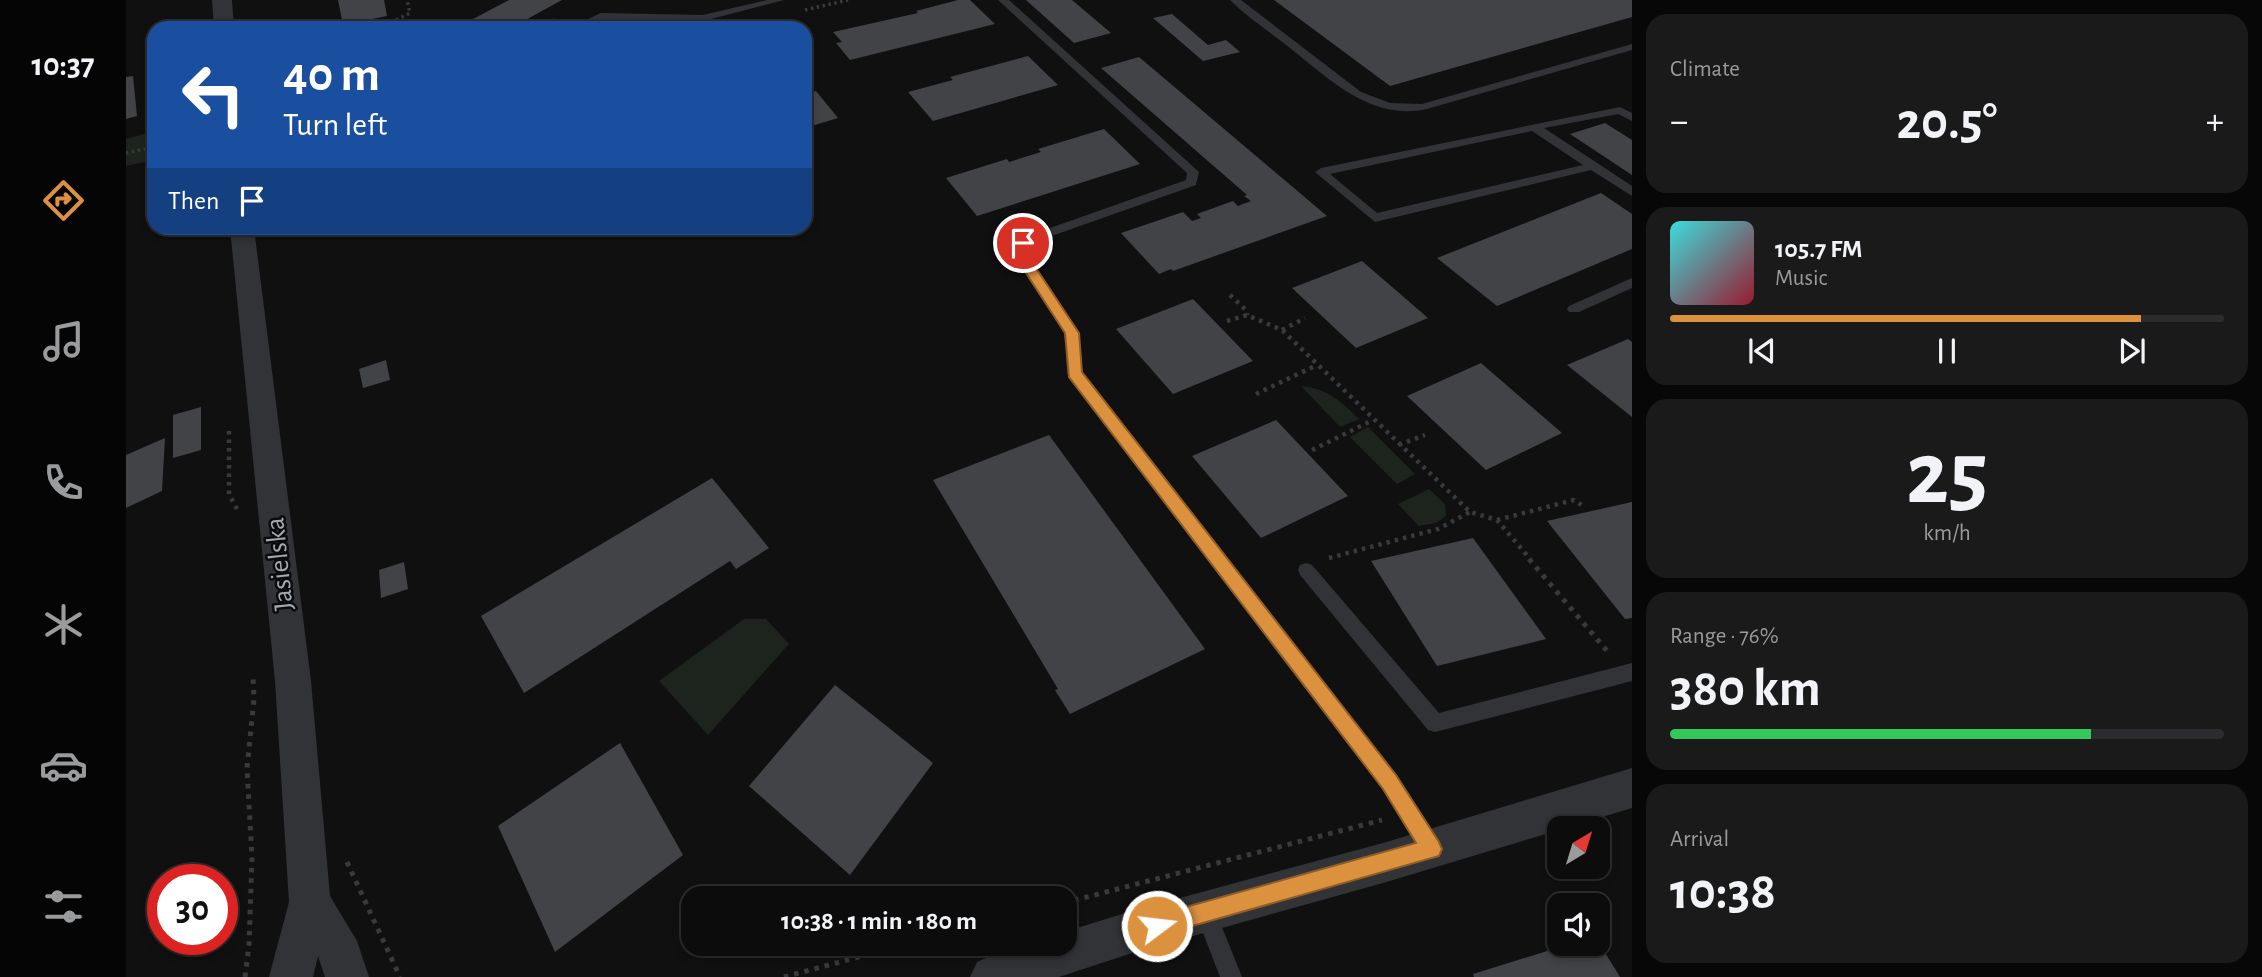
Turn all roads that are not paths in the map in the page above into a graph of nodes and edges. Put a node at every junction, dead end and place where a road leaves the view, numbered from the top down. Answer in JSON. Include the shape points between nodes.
{"nodes":[{"id":1,"x":222,"y":0,"type":"edge"},
{"id":2,"x":776,"y":0,"type":"edge"},
{"id":3,"x":1003,"y":0,"type":"edge"},
{"id":4,"x":1235,"y":0,"type":"edge"},
{"id":5,"x":698,"y":5,"type":"dead end"},
{"id":6,"x":695,"y":18,"type":"junction"},
{"id":7,"x":224,"y":21,"type":"edge"},
{"id":8,"x":590,"y":21,"type":"edge"},
{"id":9,"x":1632,"y":47,"type":"edge"},
{"id":10,"x":1632,"y":118,"type":"edge"},
{"id":11,"x":1534,"y":127,"type":"junction"},
{"id":12,"x":1592,"y":166,"type":"junction"},
{"id":13,"x":1632,"y":192,"type":"edge"},
{"id":14,"x":243,"y":235,"type":"edge"},
{"id":15,"x":1632,"y":283,"type":"edge"},
{"id":16,"x":1574,"y":309,"type":"dead end"},
{"id":17,"x":1306,"y":570,"type":"road end"},
{"id":18,"x":1629,"y":673,"type":"edge"},
{"id":19,"x":1632,"y":788,"type":"edge"},
{"id":20,"x":1432,"y":849,"type":"junction"},
{"id":21,"x":310,"y":902,"type":"junction"},
{"id":22,"x":1206,"y":912,"type":"junction"},
{"id":23,"x":291,"y":977,"type":"edge"},
{"id":24,"x":347,"y":977,"type":"edge"},
{"id":25,"x":992,"y":977,"type":"edge"},
{"id":26,"x":1231,"y":977,"type":"edge"}],
"edges":[{"from":1,"to":7,"type":"street"},
{"from":2,"to":6,"type":"lane"},
{"from":3,"to":20,"type":"lane","via":[[1193,172],[1192,182],[1023,243],[1021,256],[1072,333],[1074,373],[1390,782]]},
{"from":4,"to":9,"type":"lane","via":[[1357,94],[1398,109],[1423,107]]},
{"from":5,"to":6,"type":"lane"},
{"from":6,"to":8,"type":"lane","via":[[601,16]]},
{"from":10,"to":11,"type":"lane","via":[[1620,110]]},
{"from":11,"to":12,"type":"lane"},
{"from":11,"to":12,"type":"lane","via":[[1321,172],[1375,218]]},
{"from":12,"to":13,"type":"lane"},
{"from":14,"to":21,"type":"street","name":"Jasielska","via":[[293,681]]},
{"from":15,"to":16,"type":"lane"},
{"from":17,"to":18,"type":"lane","via":[[1436,723]]},
{"from":19,"to":20,"type":"street"},
{"from":20,"to":22,"type":"street"},
{"from":21,"to":23,"type":"street","name":"Jasielska"},
{"from":21,"to":24,"type":"street","name":"Jasielska","via":[[342,956]]},
{"from":22,"to":25,"type":"street"},
{"from":22,"to":26,"type":"lane"}]}
